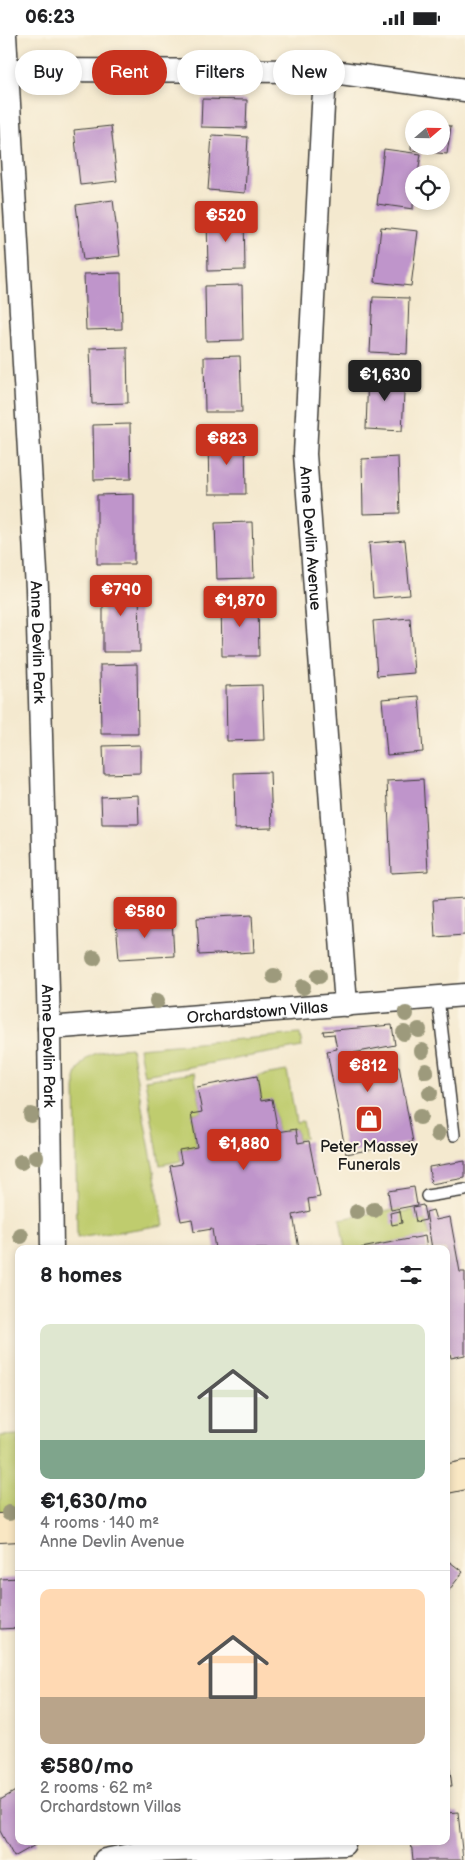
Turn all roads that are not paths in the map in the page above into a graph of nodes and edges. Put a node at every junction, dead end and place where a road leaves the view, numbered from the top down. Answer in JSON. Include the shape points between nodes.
{"nodes":[{"id":1,"x":5,"y":35,"type":"edge"},
{"id":2,"x":8,"y":70,"type":"junction"},
{"id":3,"x":273,"y":71,"type":"edge"},
{"id":4,"x":345,"y":74,"type":"edge"},
{"id":5,"x":465,"y":90,"type":"edge"},
{"id":6,"x":324,"y":95,"type":"edge"},
{"id":7,"x":465,"y":995,"type":"edge"},
{"id":8,"x":438,"y":998,"type":"junction"},
{"id":9,"x":346,"y":1005,"type":"junction"},
{"id":10,"x":49,"y":1029,"type":"junction"},
{"id":11,"x":454,"y":1135,"type":"dead end"},
{"id":12,"x":465,"y":1190,"type":"edge"},
{"id":13,"x":427,"y":1196,"type":"dead end"},
{"id":14,"x":52,"y":1245,"type":"edge"},
{"id":15,"x":465,"y":1475,"type":"edge"},
{"id":16,"x":450,"y":1478,"type":"edge"},
{"id":17,"x":15,"y":1527,"type":"edge"},
{"id":18,"x":0,"y":1528,"type":"edge"},
{"id":19,"x":344,"y":1849,"type":"edge"},
{"id":20,"x":105,"y":1860,"type":"edge"}],
"edges":[{"from":1,"to":2,"type":"street","name":"Anne Devlin Park"},
{"from":2,"to":3,"type":"street"},
{"from":2,"to":10,"type":"street","name":"Anne Devlin Park","via":[[38,589]]},
{"from":4,"to":5,"type":"street"},
{"from":6,"to":9,"type":"street","name":"Anne Devlin Avenue","via":[[305,454]]},
{"from":7,"to":8,"type":"street","name":"Orchardstown Villas"},
{"from":8,"to":9,"type":"street","name":"Orchardstown Villas"},
{"from":8,"to":11,"type":"lane"},
{"from":9,"to":10,"type":"street","name":"Orchardstown Villas"},
{"from":10,"to":14,"type":"street","name":"Anne Devlin Park"},
{"from":12,"to":13,"type":"lane"},
{"from":15,"to":16,"type":"street"},
{"from":17,"to":18,"type":"street"},
{"from":19,"to":20,"type":"street","via":[[149,1851]]}]}
